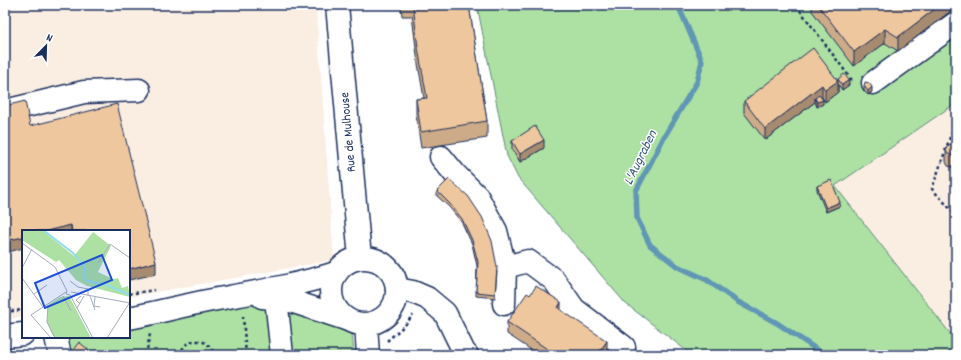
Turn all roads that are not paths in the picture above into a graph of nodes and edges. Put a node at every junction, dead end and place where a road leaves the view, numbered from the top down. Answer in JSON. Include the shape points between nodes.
{"nodes":[{"id":1,"x":337,"y":5,"type":"edge"},
{"id":2,"x":956,"y":23,"type":"edge"},
{"id":3,"x":873,"y":84,"type":"road end"},
{"id":4,"x":139,"y":90,"type":"dead end"},
{"id":5,"x":5,"y":111,"type":"edge"},
{"id":6,"x":441,"y":157,"type":"dead end"},
{"id":7,"x":360,"y":258,"type":"junction"},
{"id":8,"x":505,"y":267,"type":"junction"},
{"id":9,"x":336,"y":273,"type":"junction"},
{"id":10,"x":397,"y":289,"type":"junction"},
{"id":11,"x":241,"y":295,"type":"junction"},
{"id":12,"x":276,"y":298,"type":"junction"},
{"id":13,"x":504,"y":304,"type":"dead end"},
{"id":14,"x":130,"y":318,"type":"edge"},
{"id":15,"x":356,"y":321,"type":"junction"},
{"id":16,"x":22,"y":334,"type":"edge"},
{"id":17,"x":5,"y":336,"type":"edge"},
{"id":18,"x":56,"y":338,"type":"edge"},
{"id":19,"x":58,"y":355,"type":"edge"},
{"id":20,"x":282,"y":355,"type":"edge"},
{"id":21,"x":368,"y":355,"type":"edge"},
{"id":22,"x":467,"y":355,"type":"edge"},
{"id":23,"x":620,"y":355,"type":"edge"}],
"edges":[{"from":1,"to":7,"type":"main road","name":"Rue de Mulhouse"},
{"from":2,"to":3,"type":"main road"},
{"from":4,"to":5,"type":"main road","via":[[84,92]]},
{"from":6,"to":8,"type":"main road","via":[[477,196],[496,231]]},
{"from":7,"to":9,"type":"main road","via":[[343,265]]},
{"from":7,"to":10,"type":"main road","via":[[376,260],[386,266],[394,275]]},
{"from":8,"to":13,"type":"main road"},
{"from":8,"to":23,"type":"main road","via":[[528,261],[554,280],[574,309],[624,347]]},
{"from":9,"to":11,"type":"main road"},
{"from":9,"to":15,"type":"main road","via":[[332,282],[333,303],[338,312]]},
{"from":10,"to":15,"type":"main road","via":[[393,308],[386,317],[376,322]]},
{"from":10,"to":22,"type":"main road","via":[[427,298],[445,313]]},
{"from":11,"to":12,"type":"main road"},
{"from":11,"to":14,"type":"main road"},
{"from":12,"to":15,"type":"main road"},
{"from":12,"to":20,"type":"main road"},
{"from":15,"to":21,"type":"main road"},
{"from":16,"to":17,"type":"main road"},
{"from":18,"to":19,"type":"main road"}]}
